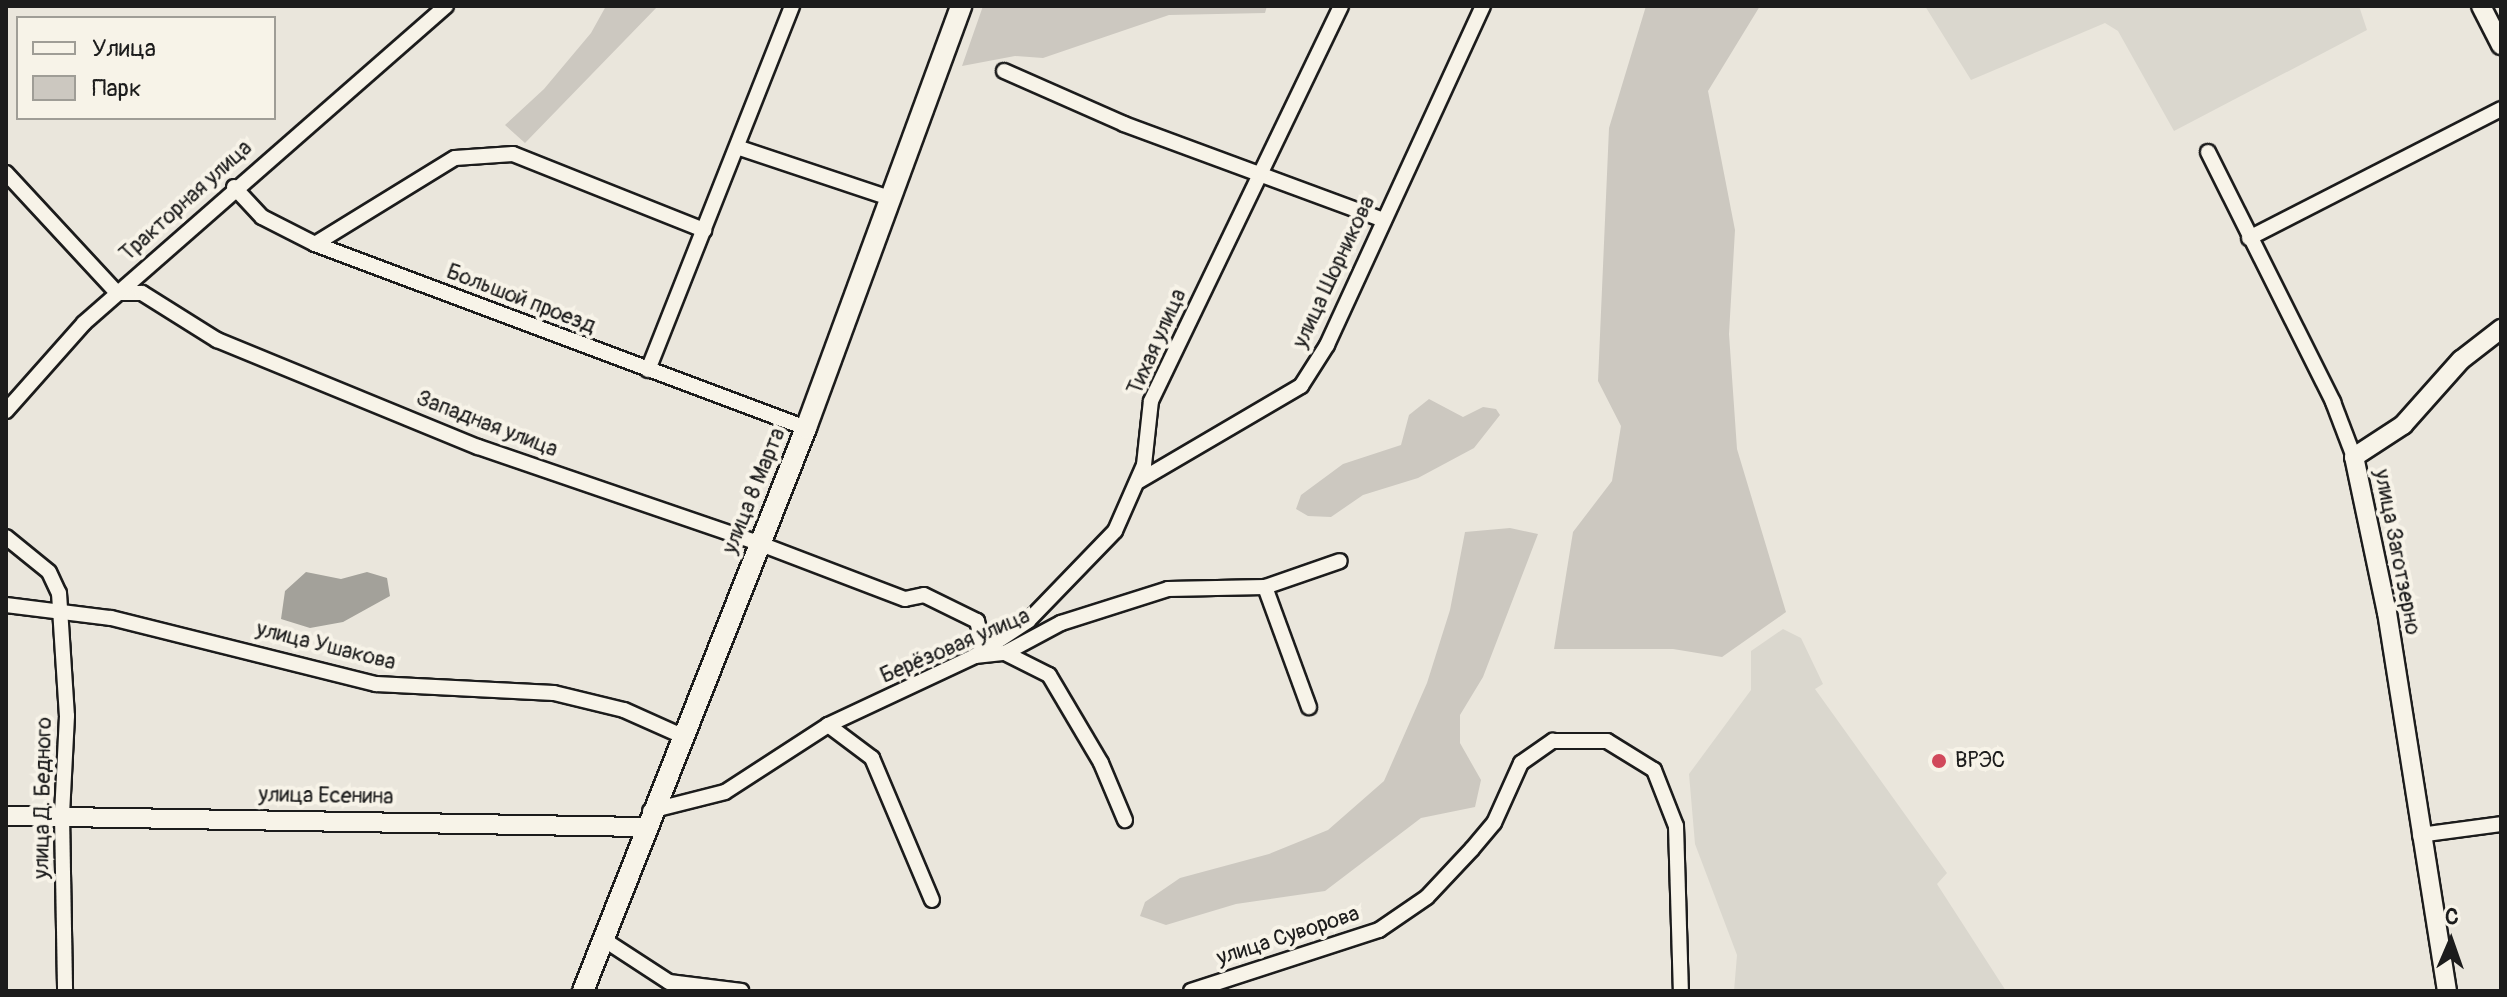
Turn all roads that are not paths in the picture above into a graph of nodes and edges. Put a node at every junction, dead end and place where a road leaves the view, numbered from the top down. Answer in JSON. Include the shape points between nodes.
{"nodes":[{"id":1,"x":445,"y":6,"type":"edge"},
{"id":2,"x":792,"y":6,"type":"edge"},
{"id":3,"x":961,"y":6,"type":"edge"},
{"id":4,"x":1341,"y":6,"type":"edge"},
{"id":5,"x":1483,"y":6,"type":"edge"},
{"id":6,"x":2481,"y":6,"type":"edge"},
{"id":7,"x":2501,"y":45,"type":"edge"},
{"id":8,"x":1004,"y":71,"type":"dead end"},
{"id":9,"x":2501,"y":109,"type":"edge"},
{"id":10,"x":737,"y":147,"type":"junction"},
{"id":11,"x":2208,"y":152,"type":"dead end"},
{"id":12,"x":6,"y":173,"type":"edge"},
{"id":13,"x":1258,"y":173,"type":"junction"},
{"id":14,"x":234,"y":187,"type":"junction"},
{"id":15,"x":892,"y":199,"type":"junction"},
{"id":16,"x":1384,"y":220,"type":"junction"},
{"id":17,"x":704,"y":230,"type":"junction"},
{"id":18,"x":2249,"y":238,"type":"junction"},
{"id":19,"x":315,"y":244,"type":"junction"},
{"id":20,"x":117,"y":293,"type":"junction"},
{"id":21,"x":2501,"y":329,"type":"edge"},
{"id":22,"x":648,"y":370,"type":"junction"},
{"id":23,"x":6,"y":411,"type":"edge"},
{"id":24,"x":806,"y":428,"type":"junction"},
{"id":25,"x":2354,"y":457,"type":"junction"},
{"id":26,"x":1139,"y":481,"type":"junction"},
{"id":27,"x":6,"y":537,"type":"edge"},
{"id":28,"x":758,"y":543,"type":"junction"},
{"id":29,"x":1340,"y":561,"type":"dead end"},
{"id":30,"x":1265,"y":587,"type":"junction"},
{"id":31,"x":6,"y":605,"type":"edge"},
{"id":32,"x":57,"y":611,"type":"junction"},
{"id":33,"x":980,"y":653,"type":"junction"},
{"id":34,"x":1005,"y":653,"type":"junction"},
{"id":35,"x":1309,"y":707,"type":"dead end"},
{"id":36,"x":828,"y":725,"type":"junction"},
{"id":37,"x":680,"y":735,"type":"junction"},
{"id":38,"x":62,"y":815,"type":"junction"},
{"id":39,"x":6,"y":816,"type":"edge"},
{"id":40,"x":647,"y":819,"type":"junction"},
{"id":41,"x":1125,"y":820,"type":"dead end"},
{"id":42,"x":2501,"y":824,"type":"edge"},
{"id":43,"x":2420,"y":835,"type":"junction"},
{"id":44,"x":932,"y":900,"type":"dead end"},
{"id":45,"x":603,"y":939,"type":"junction"},
{"id":46,"x":64,"y":989,"type":"edge"},
{"id":47,"x":583,"y":991,"type":"edge"},
{"id":48,"x":741,"y":991,"type":"edge"},
{"id":49,"x":1191,"y":991,"type":"edge"},
{"id":50,"x":1681,"y":991,"type":"edge"},
{"id":51,"x":2447,"y":991,"type":"edge"}],
"edges":[{"from":1,"to":14,"type":"street","name":"Тракторная улица"},
{"from":2,"to":10,"type":"street"},
{"from":3,"to":15,"type":"main road","name":"улица 8 Марта"},
{"from":4,"to":13,"type":"street","name":"Тихая улица"},
{"from":5,"to":16,"type":"street","name":"улица Шорникова"},
{"from":6,"to":7,"type":"street"},
{"from":8,"to":13,"type":"street","via":[[1124,124]]},
{"from":9,"to":18,"type":"street"},
{"from":10,"to":15,"type":"street"},
{"from":10,"to":17,"type":"street"},
{"from":11,"to":18,"type":"street","name":"улица Заготзерно"},
{"from":12,"to":20,"type":"street"},
{"from":13,"to":16,"type":"street"},
{"from":13,"to":26,"type":"street","name":"Тихая улица","via":[[1151,401]]},
{"from":14,"to":19,"type":"street","name":"Большой проезд","via":[[262,217]]},
{"from":14,"to":20,"type":"street","name":"Тракторная улица"},
{"from":15,"to":24,"type":"main road","name":"улица 8 Марта"},
{"from":16,"to":26,"type":"street","name":"улица Шорникова","via":[[1327,345],[1301,386]]},
{"from":17,"to":19,"type":"street","via":[[513,154],[455,158]]},
{"from":17,"to":22,"type":"street"},
{"from":18,"to":25,"type":"street","name":"улица Заготзерно","via":[[2333,402]]},
{"from":19,"to":22,"type":"street","name":"Большой проезд"},
{"from":20,"to":23,"type":"street","name":"Тракторная улица"},
{"from":20,"to":28,"type":"street","name":"Западная улица","via":[[142,293],[217,340],[478,447]]},
{"from":21,"to":25,"type":"street","via":[[2461,360],[2403,425]]},
{"from":22,"to":24,"type":"street","name":"Большой проезд"},
{"from":24,"to":28,"type":"main road","name":"улица 8 Марта"},
{"from":25,"to":43,"type":"street","name":"улица Заготзерно","via":[[2387,613]]},
{"from":26,"to":33,"type":"street","name":"Тихая улица","via":[[1115,531],[1077,574],[1028,621]]},
{"from":27,"to":32,"type":"street","name":"улица Д. Бедного","via":[[49,572],[59,593]]},
{"from":28,"to":33,"type":"street","name":"Западная улица","via":[[905,599],[924,595],[977,621]]},
{"from":28,"to":37,"type":"main road","name":"улица 8 Марта"},
{"from":29,"to":30,"type":"street","name":"Берёзовая улица"},
{"from":30,"to":34,"type":"street","name":"Берёзовая улица","via":[[1168,589],[1061,623]]},
{"from":30,"to":35,"type":"street"},
{"from":31,"to":32,"type":"street","name":"улица Ушакова"},
{"from":32,"to":37,"type":"street","name":"улица Ушакова","via":[[233,645],[376,684],[554,693],[624,710]]},
{"from":32,"to":38,"type":"street","name":"улица Д. Бедного","via":[[67,716]]},
{"from":33,"to":34,"type":"street","name":"Берёзовая улица"},
{"from":33,"to":36,"type":"street","name":"Берёзовая улица"},
{"from":34,"to":41,"type":"street","via":[[1049,675],[1101,763]]},
{"from":36,"to":40,"type":"street","name":"Берёзовая улица","via":[[725,792]]},
{"from":36,"to":44,"type":"street","via":[[872,758]]},
{"from":37,"to":40,"type":"main road","name":"улица 8 Марта"},
{"from":38,"to":39,"type":"street","name":"улица Есенина"},
{"from":38,"to":40,"type":"street","name":"улица Есенина"},
{"from":38,"to":46,"type":"street","name":"улица Д. Бедного"},
{"from":40,"to":45,"type":"main road","name":"улица 8 Марта"},
{"from":42,"to":43,"type":"street"},
{"from":43,"to":51,"type":"street","name":"улица Заготзерно"},
{"from":45,"to":47,"type":"main road","name":"улица 8 Марта"},
{"from":45,"to":48,"type":"street","via":[[669,982]]},
{"from":49,"to":50,"type":"street","name":"улица Суворова","via":[[1379,930],[1427,897],[1472,849],[1494,823],[1521,763],[1553,741],[1607,741],[1654,770],[1676,826]]}]}
